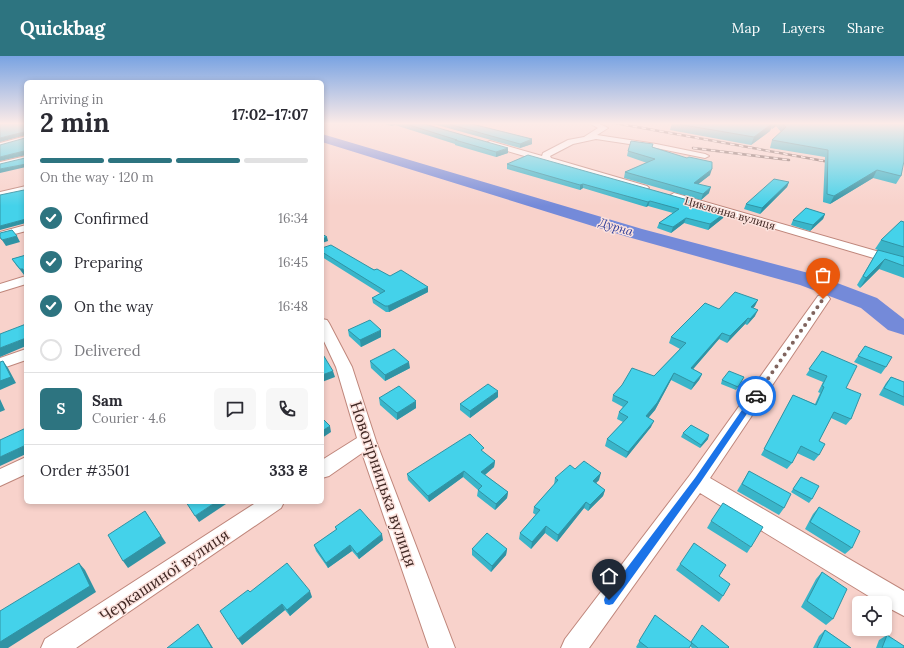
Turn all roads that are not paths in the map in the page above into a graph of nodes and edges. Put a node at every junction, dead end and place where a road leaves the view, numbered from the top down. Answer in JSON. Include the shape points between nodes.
{"nodes":[{"id":1,"x":515,"y":151,"type":"edge"},
{"id":2,"x":553,"y":151,"type":"edge"},
{"id":3,"x":676,"y":151,"type":"edge"},
{"id":4,"x":705,"y":156,"type":"dead end"},
{"id":5,"x":24,"y":158,"type":"edge"},
{"id":6,"x":548,"y":160,"type":"junction"},
{"id":7,"x":0,"y":164,"type":"edge"},
{"id":8,"x":24,"y":189,"type":"edge"},
{"id":9,"x":0,"y":195,"type":"edge"},
{"id":10,"x":24,"y":229,"type":"edge"},
{"id":11,"x":0,"y":235,"type":"edge"},
{"id":12,"x":904,"y":263,"type":"edge"},
{"id":13,"x":24,"y":281,"type":"edge"},
{"id":14,"x":0,"y":288,"type":"edge"},
{"id":15,"x":823,"y":299,"type":"dead end"},
{"id":16,"x":324,"y":327,"type":"edge"},
{"id":17,"x":24,"y":355,"type":"edge"},
{"id":18,"x":0,"y":364,"type":"edge"},
{"id":19,"x":367,"y":441,"type":"junction"},
{"id":20,"x":24,"y":467,"type":"edge"},
{"id":21,"x":324,"y":469,"type":"edge"},
{"id":22,"x":0,"y":478,"type":"edge"},
{"id":23,"x":698,"y":481,"type":"junction"},
{"id":24,"x":271,"y":504,"type":"edge"},
{"id":25,"x":904,"y":604,"type":"edge"},
{"id":26,"x":54,"y":648,"type":"edge"},
{"id":27,"x":442,"y":648,"type":"edge"},
{"id":28,"x":574,"y":648,"type":"edge"}],
"edges":[{"from":1,"to":6,"type":"street","name":"Циклонна вулиця"},
{"from":2,"to":6,"type":"street","via":[[546,156]]},
{"from":3,"to":4,"type":"street"},
{"from":5,"to":7,"type":"street"},
{"from":6,"to":12,"type":"street","name":"Циклонна вулиця"},
{"from":8,"to":9,"type":"street"},
{"from":10,"to":11,"type":"street"},
{"from":13,"to":14,"type":"street"},
{"from":15,"to":23,"type":"street"},
{"from":16,"to":19,"type":"street","name":"Новогірницька вулиця","via":[[344,367]]},
{"from":17,"to":18,"type":"street"},
{"from":19,"to":21,"type":"street"},
{"from":19,"to":27,"type":"street","name":"Новогірницька вулиця"},
{"from":20,"to":22,"type":"street"},
{"from":23,"to":25,"type":"street"},
{"from":23,"to":28,"type":"street"},
{"from":24,"to":26,"type":"street","name":"Черкашиної вулиця"}]}
